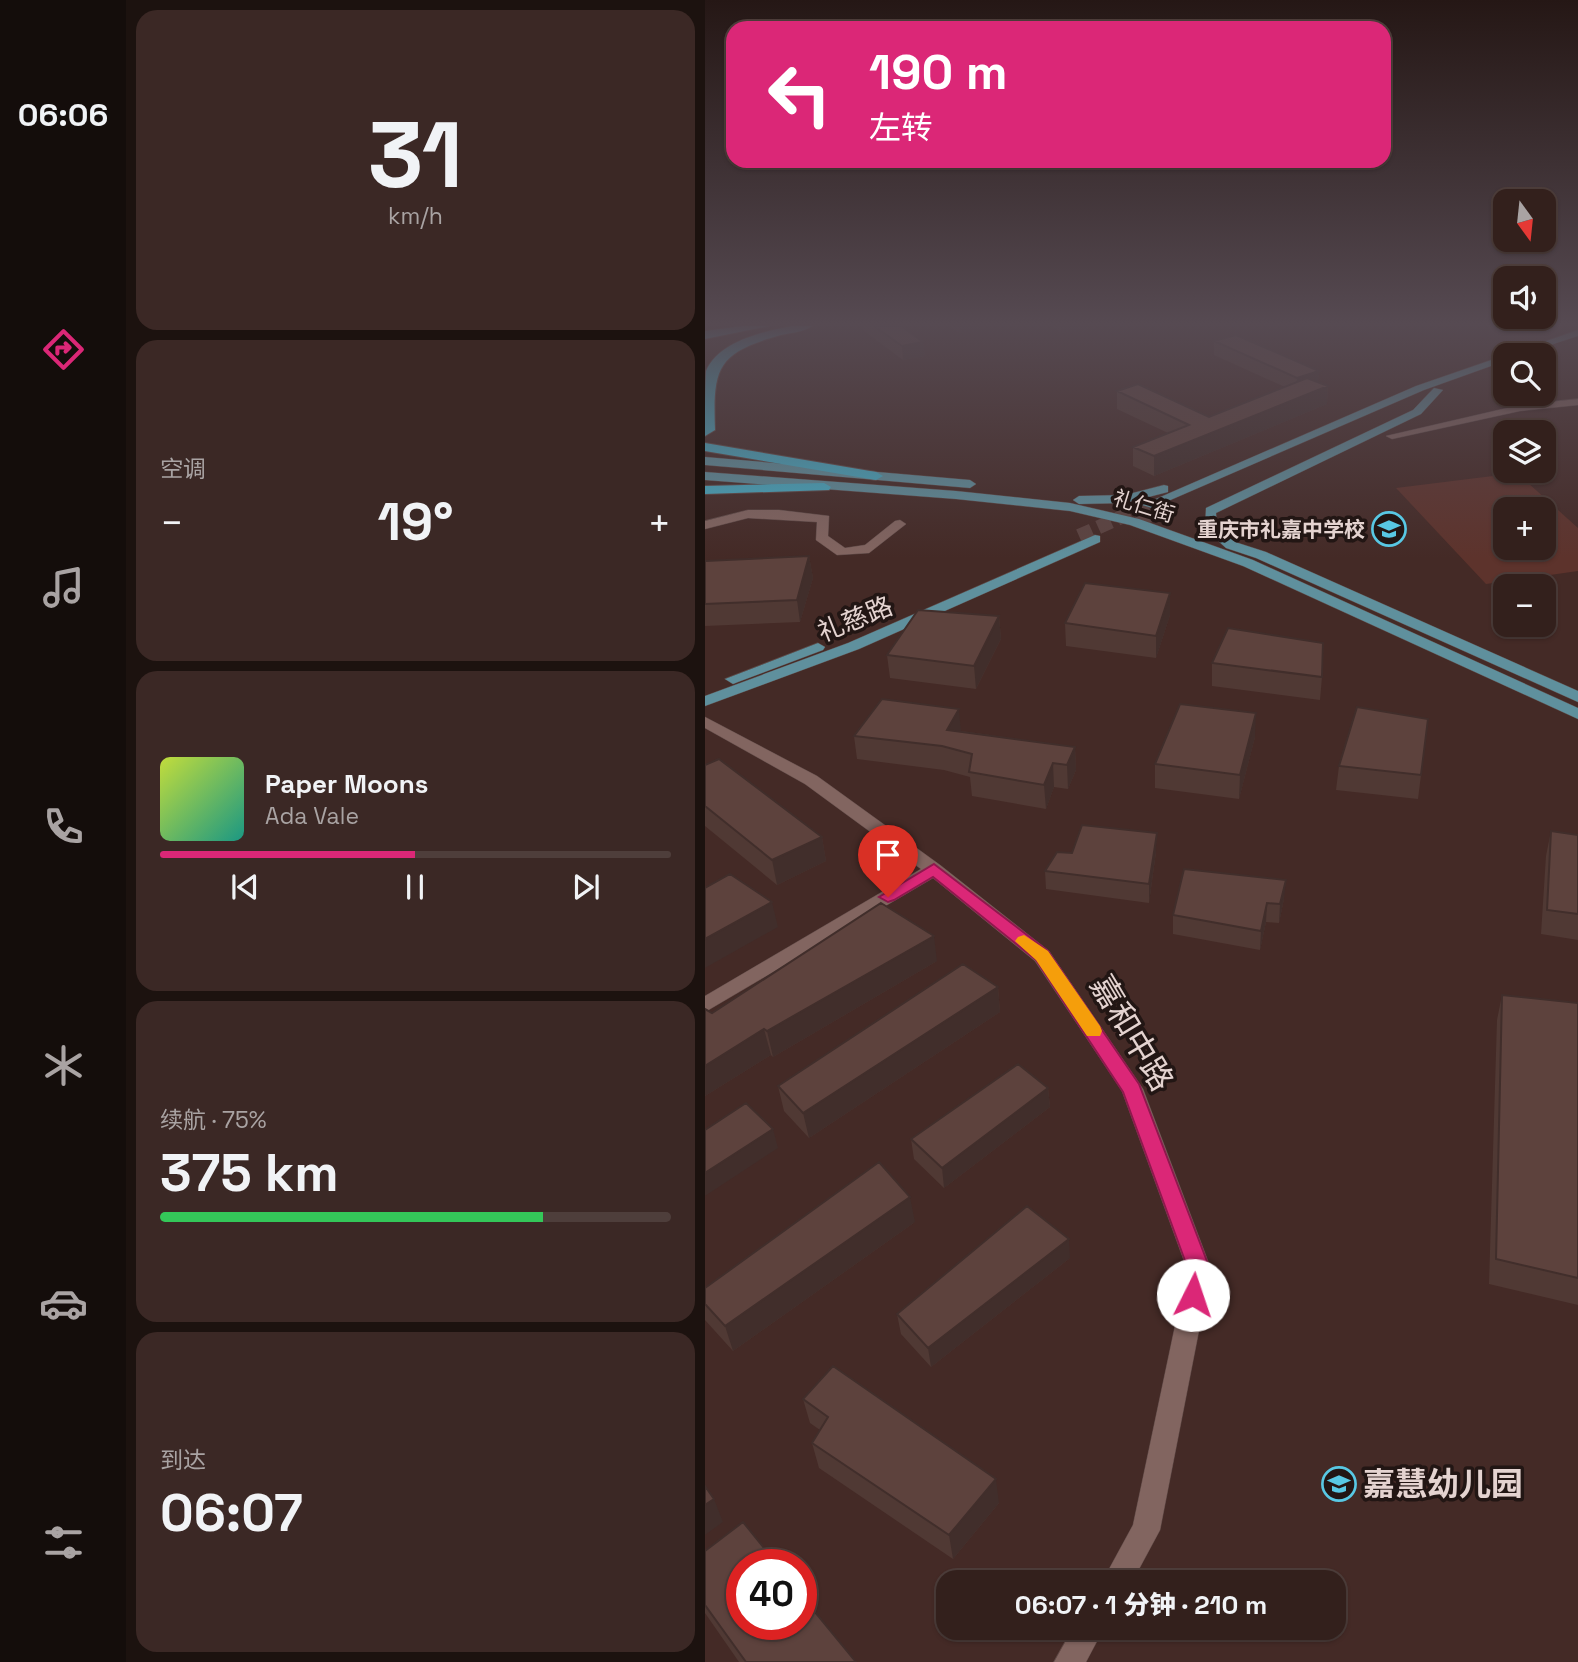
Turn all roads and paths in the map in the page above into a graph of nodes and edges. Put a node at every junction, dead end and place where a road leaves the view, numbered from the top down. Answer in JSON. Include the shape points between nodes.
{"nodes":[{"id":1,"x":707,"y":404,"type":"edge"},
{"id":2,"x":1360,"y":404,"type":"edge"},
{"id":3,"x":1384,"y":404,"type":"edge"},
{"id":4,"x":1407,"y":404,"type":"edge"},
{"id":5,"x":1425,"y":404,"type":"edge"},
{"id":6,"x":1563,"y":404,"type":"edge"},
{"id":7,"x":705,"y":434,"type":"edge"},
{"id":8,"x":1392,"y":436,"type":"dead end"},
{"id":9,"x":705,"y":447,"type":"edge"},
{"id":10,"x":731,"y":453,"type":"junction"},
{"id":11,"x":705,"y":461,"type":"edge"},
{"id":12,"x":875,"y":475,"type":"junction"},
{"id":13,"x":705,"y":477,"type":"edge"},
{"id":14,"x":823,"y":487,"type":"junction"},
{"id":15,"x":705,"y":490,"type":"edge"},
{"id":16,"x":1079,"y":500,"type":"junction"},
{"id":17,"x":1148,"y":505,"type":"tunnel mouth"},
{"id":18,"x":1164,"y":509,"type":"tunnel mouth"},
{"id":19,"x":900,"y":524,"type":"dead end"},
{"id":20,"x":705,"y":525,"type":"edge"},
{"id":21,"x":1079,"y":536,"type":"tunnel mouth"},
{"id":22,"x":1095,"y":539,"type":"tunnel mouth"},
{"id":23,"x":1231,"y":545,"type":"junction"},
{"id":24,"x":705,"y":688,"type":"edge"},
{"id":25,"x":1578,"y":697,"type":"edge"},
{"id":26,"x":705,"y":701,"type":"edge"},
{"id":27,"x":1578,"y":713,"type":"edge"},
{"id":28,"x":705,"y":722,"type":"edge"},
{"id":29,"x":934,"y":869,"type":"junction"},
{"id":30,"x":705,"y":1005,"type":"edge"},
{"id":31,"x":1123,"y":1570,"type":"edge"},
{"id":32,"x":1082,"y":1640,"type":"edge"},
{"id":33,"x":1069,"y":1662,"type":"edge"}],
"edges":[{"from":1,"to":7,"type":"highway"},
{"from":2,"to":16,"type":"main road","via":[[1158,492],[1125,499]]},
{"from":3,"to":17,"type":"main road"},
{"from":4,"to":18,"type":"main road"},
{"from":5,"to":23,"type":"main road","via":[[1417,412],[1210,511],[1211,529]]},
{"from":6,"to":8,"type":"street","via":[[1520,408]]},
{"from":7,"to":10,"type":"highway"},
{"from":9,"to":10,"type":"highway"},
{"from":10,"to":12,"type":"highway"},
{"from":11,"to":12,"type":"main road","name":"礼仁街"},
{"from":12,"to":16,"type":"main road","name":"礼仁街"},
{"from":13,"to":14,"type":"main road","name":"礼仁街"},
{"from":14,"to":15,"type":"highway"},
{"from":14,"to":27,"type":"main road","name":"礼仁街","via":[[1058,506],[1134,522],[1248,563]]},
{"from":16,"to":23,"type":"main road","name":"礼仁街"},
{"from":19,"to":20,"type":"street","via":[[869,549],[842,551],[821,537],[824,519],[761,514]]},
{"from":21,"to":24,"type":"main road","name":"礼慈路","via":[[907,612]]},
{"from":22,"to":26,"type":"main road","name":"礼慈路","via":[[927,617]]},
{"from":23,"to":25,"type":"main road","name":"礼仁街"},
{"from":28,"to":29,"type":"street","name":"嘉和中路","via":[[811,780]]},
{"from":29,"to":30,"type":"street"},
{"from":29,"to":31,"type":"street","name":"嘉和中路","via":[[1042,956],[1132,1089],[1199,1269],[1146,1530]]},
{"from":32,"to":33,"type":"street"}]}
